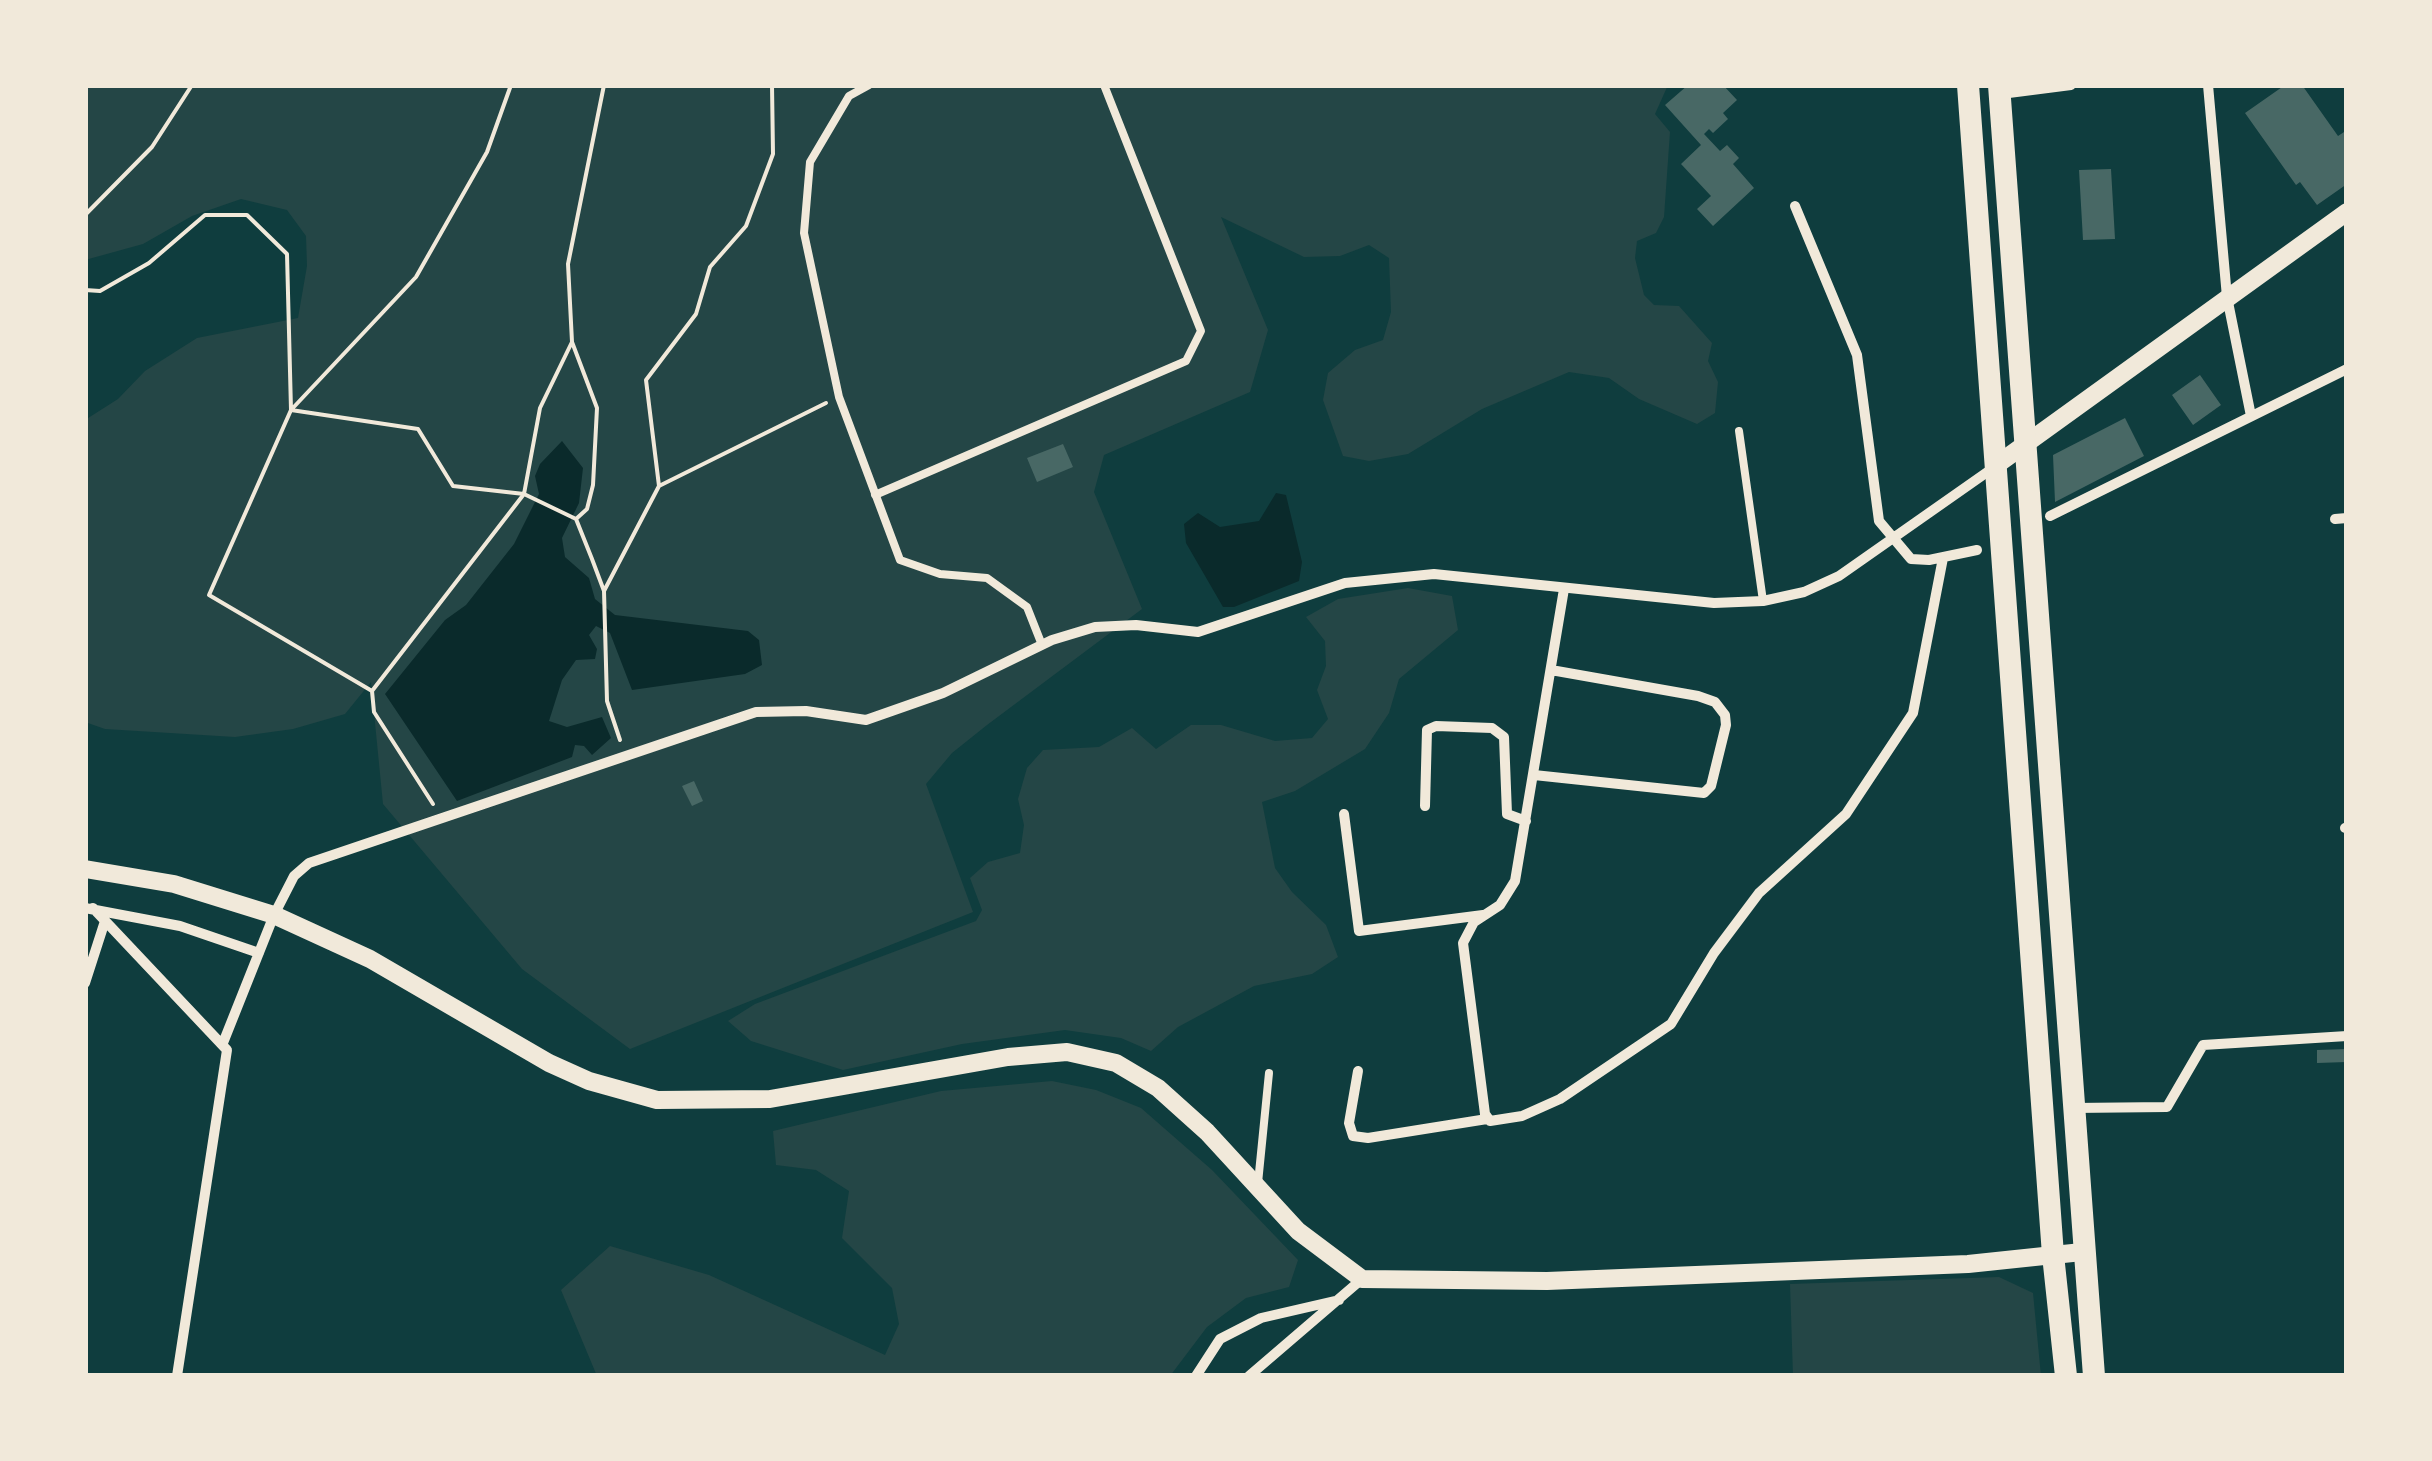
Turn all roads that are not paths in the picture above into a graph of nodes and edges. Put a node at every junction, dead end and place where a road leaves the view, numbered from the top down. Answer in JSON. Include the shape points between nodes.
{"nodes":[{"id":1,"x":869,"y":85,"type":"edge"},
{"id":2,"x":1104,"y":85,"type":"edge"},
{"id":3,"x":1968,"y":85,"type":"edge"},
{"id":4,"x":2071,"y":85,"type":"edge"},
{"id":5,"x":2208,"y":85,"type":"edge"},
{"id":6,"x":1999,"y":89,"type":"edge"},
{"id":7,"x":1794,"y":206,"type":"dead end"},
{"id":8,"x":2347,"y":212,"type":"edge"},
{"id":9,"x":2228,"y":297,"type":"junction"},
{"id":10,"x":2347,"y":369,"type":"edge"},
{"id":11,"x":2251,"y":416,"type":"junction"},
{"id":12,"x":1739,"y":431,"type":"dead end"},
{"id":13,"x":2024,"y":446,"type":"junction"},
{"id":14,"x":1995,"y":466,"type":"junction"},
{"id":15,"x":875,"y":495,"type":"junction"},
{"id":16,"x":2050,"y":516,"type":"dead end"},
{"id":17,"x":1891,"y":540,"type":"junction"},
{"id":18,"x":1977,"y":550,"type":"dead end"},
{"id":19,"x":1943,"y":558,"type":"junction"},
{"id":20,"x":1564,"y":589,"type":"junction"},
{"id":21,"x":1763,"y":601,"type":"junction"},
{"id":22,"x":1042,"y":645,"type":"junction"},
{"id":23,"x":1551,"y":670,"type":"junction"},
{"id":24,"x":1534,"y":775,"type":"junction"},
{"id":25,"x":1425,"y":806,"type":"dead end"},
{"id":26,"x":1344,"y":814,"type":"dead end"},
{"id":27,"x":1526,"y":822,"type":"junction"},
{"id":28,"x":85,"y":869,"type":"edge"},
{"id":29,"x":89,"y":908,"type":"edge"},
{"id":30,"x":274,"y":915,"type":"junction"},
{"id":31,"x":1483,"y":915,"type":"junction"},
{"id":32,"x":105,"y":921,"type":"junction"},
{"id":33,"x":259,"y":953,"type":"junction"},
{"id":34,"x":85,"y":983,"type":"edge"},
{"id":35,"x":2347,"y":1036,"type":"edge"},
{"id":36,"x":223,"y":1043,"type":"junction"},
{"id":37,"x":1358,"y":1071,"type":"dead end"},
{"id":38,"x":1269,"y":1073,"type":"dead end"},
{"id":39,"x":2072,"y":1108,"type":"junction"},
{"id":40,"x":1487,"y":1119,"type":"junction"},
{"id":41,"x":1258,"y":1187,"type":"junction"},
{"id":42,"x":2082,"y":1252,"type":"junction"},
{"id":43,"x":2053,"y":1255,"type":"junction"},
{"id":44,"x":1362,"y":1279,"type":"junction"},
{"id":45,"x":1340,"y":1300,"type":"junction"},
{"id":46,"x":177,"y":1376,"type":"edge"},
{"id":47,"x":1196,"y":1376,"type":"edge"},
{"id":48,"x":1249,"y":1376,"type":"edge"},
{"id":49,"x":2066,"y":1376,"type":"edge"},
{"id":50,"x":2094,"y":1376,"type":"edge"}],
"edges":[{"from":1,"to":15,"type":"lane","via":[[849,96],[810,162],[804,233],[839,397]]},
{"from":2,"to":15,"type":"lane","via":[[1201,330],[1186,361]]},
{"from":3,"to":14,"type":"highway"},
{"from":4,"to":6,"type":"street"},
{"from":5,"to":9,"type":"street"},
{"from":6,"to":13,"type":"highway"},
{"from":7,"to":17,"type":"street","via":[[1857,355],[1879,521]]},
{"from":8,"to":9,"type":"street"},
{"from":9,"to":11,"type":"street"},
{"from":9,"to":13,"type":"street"},
{"from":10,"to":11,"type":"street"},
{"from":11,"to":16,"type":"street"},
{"from":12,"to":21,"type":"lane"},
{"from":13,"to":14,"type":"street"},
{"from":13,"to":39,"type":"highway"},
{"from":14,"to":17,"type":"street"},
{"from":14,"to":43,"type":"highway"},
{"from":15,"to":22,"type":"lane","via":[[900,560],[940,574],[987,578],[1027,608]]},
{"from":17,"to":19,"type":"street","via":[[1911,559]]},
{"from":17,"to":21,"type":"street","via":[[1839,576]]},
{"from":18,"to":19,"type":"street"},
{"from":19,"to":40,"type":"street","via":[[1913,713],[1846,814],[1759,893],[1671,1024],[1539,1110]]},
{"from":20,"to":21,"type":"street"},
{"from":20,"to":22,"type":"street","via":[[1434,574],[1346,582],[1198,632],[1095,627]]},
{"from":20,"to":23,"type":"street"},
{"from":22,"to":30,"type":"street","via":[[943,693],[866,720],[756,712],[308,862]]},
{"from":23,"to":24,"type":"street"},
{"from":23,"to":24,"type":"street","via":[[1698,696],[1715,702],[1726,724],[1704,794]]},
{"from":24,"to":27,"type":"street"},
{"from":25,"to":27,"type":"street","via":[[1428,730],[1492,728],[1504,737],[1507,814]]},
{"from":26,"to":31,"type":"street","via":[[1358,931]]},
{"from":27,"to":31,"type":"street","via":[[1515,882],[1500,905]]},
{"from":28,"to":30,"type":"street","via":[[174,884]]},
{"from":29,"to":32,"type":"street"},
{"from":29,"to":33,"type":"street","via":[[180,926]]},
{"from":30,"to":33,"type":"street"},
{"from":30,"to":41,"type":"street","via":[[370,958],[549,1063],[657,1100],[770,1099],[1008,1056],[1066,1052],[1116,1063],[1158,1088]]},
{"from":31,"to":40,"type":"street","via":[[1467,934],[1462,956]]},
{"from":32,"to":34,"type":"street"},
{"from":32,"to":36,"type":"street"},
{"from":33,"to":36,"type":"street"},
{"from":35,"to":39,"type":"street","via":[[2203,1045],[2167,1107]]},
{"from":36,"to":46,"type":"street","via":[[228,1061]]},
{"from":37,"to":40,"type":"street","via":[[1353,1136]]},
{"from":38,"to":41,"type":"lane"},
{"from":39,"to":42,"type":"highway"},
{"from":41,"to":44,"type":"street","via":[[1298,1230]]},
{"from":42,"to":43,"type":"street"},
{"from":42,"to":50,"type":"highway"},
{"from":43,"to":44,"type":"street","via":[[1547,1281]]},
{"from":43,"to":49,"type":"highway"},
{"from":44,"to":45,"type":"street"},
{"from":45,"to":47,"type":"street","via":[[1261,1318],[1220,1339]]},
{"from":45,"to":48,"type":"street"}]}
